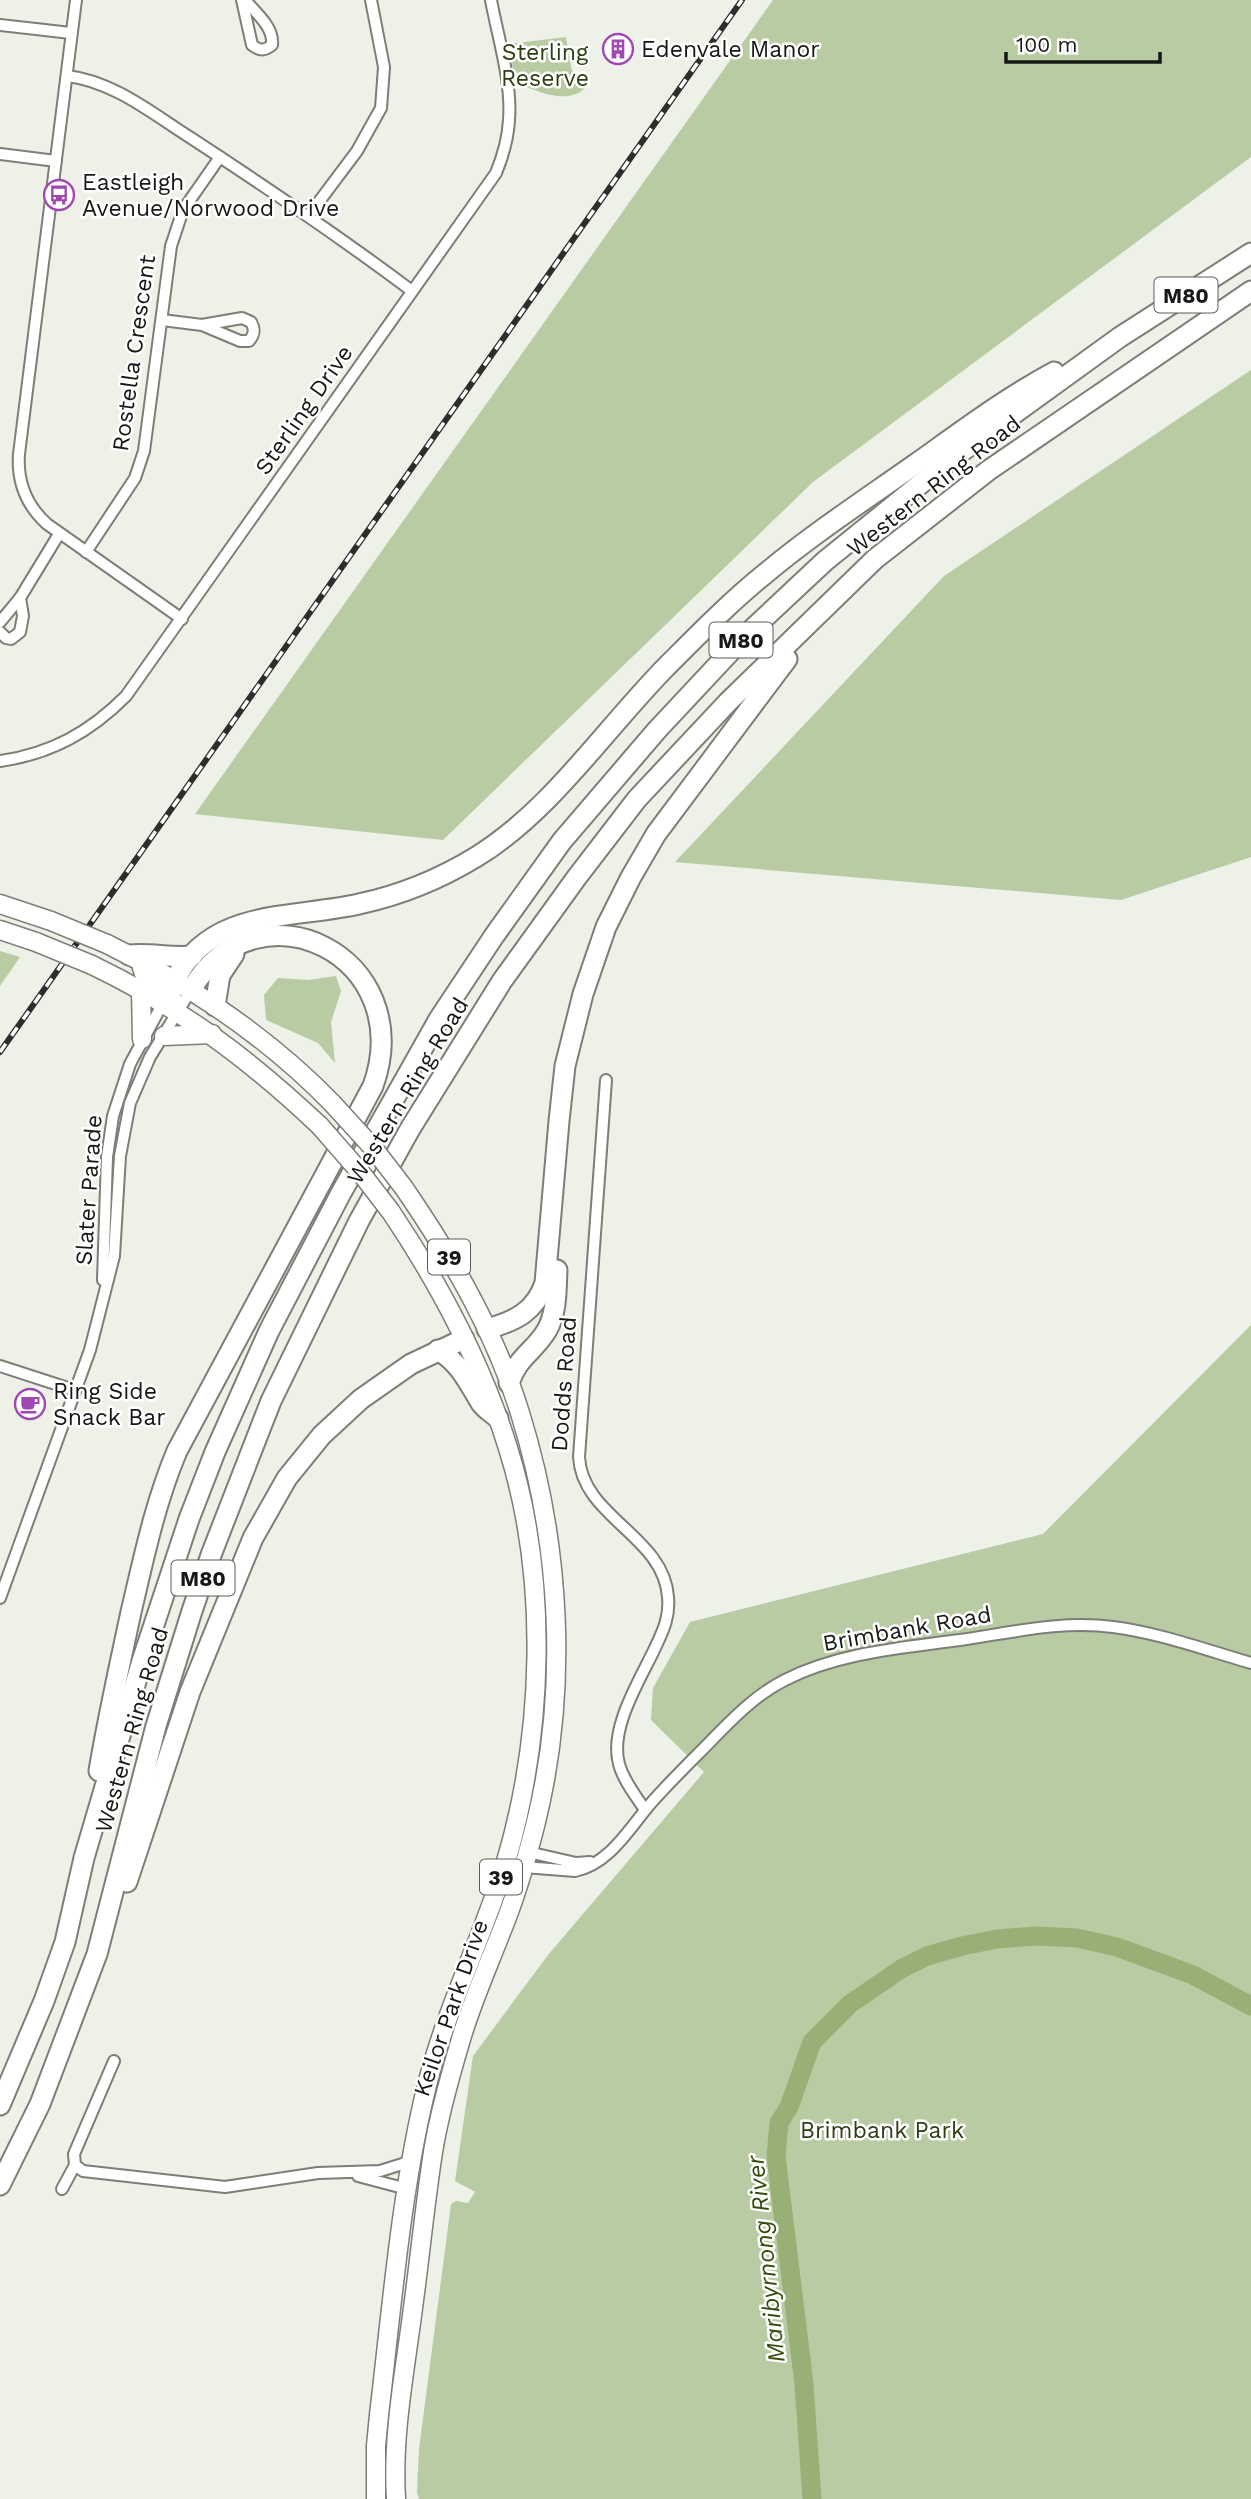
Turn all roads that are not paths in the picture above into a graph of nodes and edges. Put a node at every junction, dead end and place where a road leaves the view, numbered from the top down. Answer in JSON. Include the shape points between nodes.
{"nodes":[{"id":1,"x":76,"y":0,"type":"edge"},
{"id":2,"x":371,"y":0,"type":"edge"},
{"id":3,"x":491,"y":0,"type":"edge"},
{"id":4,"x":0,"y":25,"type":"edge"},
{"id":5,"x":71,"y":33,"type":"junction"},
{"id":6,"x":67,"y":76,"type":"junction"},
{"id":7,"x":0,"y":154,"type":"edge"},
{"id":8,"x":220,"y":157,"type":"junction"},
{"id":9,"x":55,"y":161,"type":"junction"},
{"id":10,"x":309,"y":215,"type":"junction"},
{"id":11,"x":1251,"y":253,"type":"edge"},
{"id":12,"x":412,"y":291,"type":"junction"},
{"id":13,"x":1251,"y":291,"type":"edge"},
{"id":14,"x":162,"y":320,"type":"junction"},
{"id":15,"x":202,"y":325,"type":"dead end"},
{"id":16,"x":1120,"y":337,"type":"junction"},
{"id":17,"x":60,"y":534,"type":"junction"},
{"id":18,"x":86,"y":552,"type":"junction"},
{"id":19,"x":838,"y":595,"type":"junction"},
{"id":20,"x":20,"y":598,"type":"junction"},
{"id":21,"x":181,"y":619,"type":"junction"},
{"id":22,"x":0,"y":622,"type":"edge"},
{"id":23,"x":0,"y":632,"type":"edge"},
{"id":24,"x":0,"y":761,"type":"edge"},
{"id":25,"x":0,"y":904,"type":"edge"},
{"id":26,"x":0,"y":930,"type":"edge"},
{"id":27,"x":244,"y":943,"type":"junction"},
{"id":28,"x":192,"y":956,"type":"junction"},
{"id":29,"x":134,"y":958,"type":"junction"},
{"id":30,"x":141,"y":989,"type":"junction"},
{"id":31,"x":175,"y":995,"type":"junction"},
{"id":32,"x":215,"y":1006,"type":"junction"},
{"id":33,"x":212,"y":1034,"type":"junction"},
{"id":34,"x":164,"y":1036,"type":"junction"},
{"id":35,"x":142,"y":1039,"type":"junction"},
{"id":36,"x":606,"y":1080,"type":"dead end"},
{"id":37,"x":556,"y":1157,"type":"junction"},
{"id":38,"x":104,"y":1290,"type":"junction"},
{"id":39,"x":487,"y":1329,"type":"junction"},
{"id":40,"x":464,"y":1339,"type":"junction"},
{"id":41,"x":438,"y":1350,"type":"junction"},
{"id":42,"x":0,"y":1366,"type":"edge"},
{"id":43,"x":509,"y":1384,"type":"junction"},
{"id":44,"x":74,"y":1390,"type":"junction"},
{"id":45,"x":498,"y":1418,"type":"junction"},
{"id":46,"x":0,"y":1598,"type":"edge"},
{"id":47,"x":1251,"y":1663,"type":"edge"},
{"id":48,"x":645,"y":1810,"type":"junction"},
{"id":49,"x":84,"y":1858,"type":"junction"},
{"id":50,"x":526,"y":1860,"type":"junction"},
{"id":51,"x":505,"y":1863,"type":"junction"},
{"id":52,"x":97,"y":1954,"type":"junction"},
{"id":53,"x":114,"y":2061,"type":"dead end"},
{"id":54,"x":0,"y":2105,"type":"edge"},
{"id":55,"x":412,"y":2161,"type":"junction"},
{"id":56,"x":75,"y":2165,"type":"junction"},
{"id":57,"x":348,"y":2173,"type":"junction"},
{"id":58,"x":0,"y":2185,"type":"edge"},
{"id":59,"x":428,"y":2188,"type":"junction"},
{"id":60,"x":62,"y":2189,"type":"dead end"},
{"id":61,"x":407,"y":2189,"type":"junction"},
{"id":62,"x":376,"y":2499,"type":"edge"},
{"id":63,"x":396,"y":2499,"type":"edge"}],
"edges":[{"from":1,"to":5,"type":"street"},
{"from":2,"to":10,"type":"street","via":[[384,67],[381,108],[358,151]]},
{"from":3,"to":12,"type":"street","name":"Sterling Drive","via":[[507,85],[509,119],[504,151],[491,181]]},
{"from":4,"to":5,"type":"street"},
{"from":5,"to":6,"type":"street"},
{"from":6,"to":8,"type":"street","via":[[112,89]]},
{"from":6,"to":9,"type":"street"},
{"from":7,"to":9,"type":"street"},
{"from":8,"to":10,"type":"street"},
{"from":8,"to":14,"type":"street","name":"Rostella Crescent","via":[[175,229]]},
{"from":9,"to":17,"type":"street","via":[[19,463],[26,497],[39,517]]},
{"from":10,"to":12,"type":"street"},
{"from":11,"to":16,"type":"highway","name":"Western Ring Road","number":"M80"},
{"from":12,"to":21,"type":"street","name":"Sterling Drive"},
{"from":13,"to":19,"type":"highway","name":"Western Ring Road","number":"M80","via":[[989,470],[874,559]]},
{"from":14,"to":15,"type":"street"},
{"from":14,"to":18,"type":"street","name":"Rostella Crescent","via":[[145,451],[135,478]]},
{"from":16,"to":28,"type":"highway","via":[[1021,390],[766,572],[663,670],[531,815],[486,852],[439,878],[384,898],[246,923],[211,937]]},
{"from":16,"to":49,"type":"highway","name":"Western Ring Road","number":"M80","via":[[879,515],[745,636],[612,782],[494,936],[439,1019],[341,1193],[269,1331],[215,1452],[142,1661]]},
{"from":17,"to":18,"type":"street"},
{"from":17,"to":20,"type":"street"},
{"from":18,"to":21,"type":"street"},
{"from":19,"to":37,"type":"highway","via":[[656,834],[617,903],[575,1024],[561,1094]]},
{"from":19,"to":52,"type":"highway","name":"Western Ring Road","number":"M80","via":[[681,751],[577,877],[502,981],[359,1221],[271,1401],[211,1555],[156,1726]]},
{"from":20,"to":22,"type":"street"},
{"from":20,"to":23,"type":"street","via":[[20,632],[11,639]]},
{"from":21,"to":24,"type":"street","name":"Sterling Drive","via":[[126,696],[91,727],[48,750]]},
{"from":25,"to":29,"type":"main road","name":"Keilor Park Drive","number":"39","bridge":true},
{"from":26,"to":30,"type":"main road","name":"Keilor Park Drive","number":"39","bridge":true},
{"from":27,"to":31,"type":"highway","via":[[217,958]]},
{"from":27,"to":32,"type":"highway","via":[[220,975]]},
{"from":27,"to":49,"type":"highway","via":[[293,937],[326,946],[346,961],[368,987],[378,1009],[380,1064],[373,1086],[168,1472],[150,1530],[110,1709]]},
{"from":28,"to":29,"type":"highway","via":[[149,953]]},
{"from":28,"to":31,"type":"highway","via":[[182,967]]},
{"from":29,"to":31,"type":"main road","name":"Keilor Park Drive","number":"39"},
{"from":30,"to":31,"type":"main road","name":"Keilor Park Drive","number":"39"},
{"from":30,"to":35,"type":"main road"},
{"from":31,"to":32,"type":"main road","name":"Keilor Park Drive","number":"39"},
{"from":31,"to":33,"type":"main road","name":"Keilor Park Drive","number":"39"},
{"from":31,"to":34,"type":"street","name":"Slater Parade"},
{"from":31,"to":35,"type":"street","name":"Slater Parade"},
{"from":32,"to":39,"type":"main road","name":"Keilor Park Drive","number":"39","bridge":true,"via":[[277,1052],[374,1149],[444,1246]]},
{"from":33,"to":34,"type":"main road"},
{"from":33,"to":40,"type":"main road","name":"Keilor Park Drive","number":"39","bridge":true,"via":[[320,1126],[362,1173],[430,1273]]},
{"from":34,"to":38,"type":"street","name":"Slater Parade","via":[[145,1067],[127,1115],[114,1256]]},
{"from":35,"to":38,"type":"street","name":"Slater Parade","via":[[120,1090],[110,1130]]},
{"from":36,"to":48,"type":"street","name":"Dodds Road","via":[[579,1457],[591,1490],[650,1553],[667,1584],[666,1626],[623,1717],[617,1745],[621,1771]]},
{"from":37,"to":39,"type":"highway","via":[[548,1270],[541,1295],[521,1317]]},
{"from":37,"to":43,"type":"highway","via":[[554,1311],[546,1331],[515,1366]]},
{"from":38,"to":44,"type":"street","name":"Slater Parade","via":[[90,1350]]},
{"from":39,"to":40,"type":"main road"},
{"from":39,"to":43,"type":"main road","name":"Keilor Park Drive","number":"39"},
{"from":40,"to":41,"type":"highway"},
{"from":40,"to":45,"type":"main road","name":"Keilor Park Drive","number":"39"},
{"from":41,"to":45,"type":"highway","via":[[455,1362],[482,1405]]},
{"from":41,"to":52,"type":"highway","via":[[396,1373],[345,1412],[298,1462],[259,1524],[190,1692],[133,1866]]},
{"from":42,"to":44,"type":"street"},
{"from":43,"to":50,"type":"main road","name":"Keilor Park Drive","number":"39","via":[[544,1512],[554,1605],[555,1688],[549,1756]]},
{"from":44,"to":46,"type":"street","name":"Slater Parade"},
{"from":45,"to":51,"type":"main road","name":"Keilor Park Drive","number":"39","via":[[525,1524],[536,1645],[528,1758]]},
{"from":47,"to":48,"type":"street","name":"Brimbank Road","via":[[1141,1631],[1082,1625],[1029,1629],[843,1659],[782,1681],[752,1701]]},
{"from":48,"to":50,"type":"street","name":"Brimbank Road","via":[[614,1847],[583,1870]]},
{"from":49,"to":54,"type":"highway","name":"Western Ring Road","number":"M80","via":[[65,1942]]},
{"from":50,"to":51,"type":"main road"},
{"from":50,"to":59,"type":"main road","name":"Keilor Park Drive","number":"39","via":[[462,2035],[433,2149]]},
{"from":51,"to":55,"type":"main road","name":"Keilor Park Drive","number":"39","via":[[438,2045]]},
{"from":52,"to":58,"type":"highway","name":"Western Ring Road","number":"M80","via":[[40,2104]]},
{"from":53,"to":56,"type":"street","via":[[75,2149]]},
{"from":55,"to":57,"type":"street","via":[[391,2169]]},
{"from":55,"to":61,"type":"main road","name":"Keilor Park Drive","number":"39"},
{"from":56,"to":57,"type":"street","via":[[91,2173],[206,2186]]},
{"from":56,"to":60,"type":"street"},
{"from":57,"to":61,"type":"street"},
{"from":59,"to":61,"type":"main road","via":[[420,2182]]},
{"from":59,"to":63,"type":"main road","name":"Keilor Park Drive","number":"39","via":[[398,2425]]},
{"from":61,"to":62,"type":"main road","name":"Keilor Park Drive","number":"39","via":[[379,2415]]}]}
